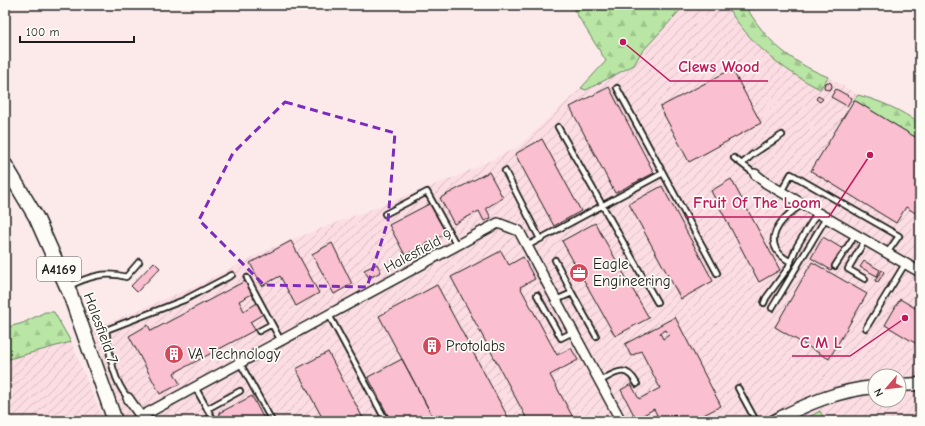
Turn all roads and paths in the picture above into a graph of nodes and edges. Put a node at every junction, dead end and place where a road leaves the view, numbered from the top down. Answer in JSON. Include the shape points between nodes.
{"nodes":[{"id":1,"x":617,"y":88,"type":"dead end"},
{"id":2,"x":558,"y":127,"type":"dead end"},
{"id":3,"x":782,"y":136,"type":"dead end"},
{"id":4,"x":734,"y":158,"type":"dead end"},
{"id":5,"x":742,"y":164,"type":"junction"},
{"id":6,"x":5,"y":165,"type":"edge"},
{"id":7,"x":505,"y":171,"type":"dead end"},
{"id":8,"x":663,"y":173,"type":"junction"},
{"id":9,"x":754,"y":174,"type":"joint"},
{"id":10,"x":781,"y":192,"type":"junction"},
{"id":11,"x":803,"y":204,"type":"junction"},
{"id":12,"x":602,"y":205,"type":"junction"},
{"id":13,"x":817,"y":213,"type":"junction"},
{"id":14,"x":385,"y":214,"type":"dead end"},
{"id":15,"x":826,"y":218,"type":"junction"},
{"id":16,"x":856,"y":235,"type":"junction"},
{"id":17,"x":540,"y":239,"type":"junction"},
{"id":18,"x":865,"y":240,"type":"junction"},
{"id":19,"x":456,"y":246,"type":"junction"},
{"id":20,"x":527,"y":246,"type":"junction"},
{"id":21,"x":887,"y":253,"type":"junction"},
{"id":22,"x":555,"y":260,"type":"dead end"},
{"id":23,"x":139,"y":262,"type":"dead end"},
{"id":24,"x":791,"y":262,"type":"junction"},
{"id":25,"x":905,"y":264,"type":"junction"},
{"id":26,"x":835,"y":266,"type":"dead end"},
{"id":27,"x":920,"y":272,"type":"edge"},
{"id":28,"x":718,"y":273,"type":"dead end"},
{"id":29,"x":232,"y":275,"type":"dead end"},
{"id":30,"x":247,"y":278,"type":"dead end"},
{"id":31,"x":865,"y":279,"type":"dead end"},
{"id":32,"x":67,"y":286,"type":"junction"},
{"id":33,"x":572,"y":293,"type":"junction"},
{"id":34,"x":537,"y":295,"type":"dead end"},
{"id":35,"x":556,"y":300,"type":"junction"},
{"id":36,"x":657,"y":302,"type":"dead end"},
{"id":37,"x":764,"y":303,"type":"dead end"},
{"id":38,"x":772,"y":308,"type":"dead end"},
{"id":39,"x":329,"y":315,"type":"junction"},
{"id":40,"x":272,"y":324,"type":"junction"},
{"id":41,"x":866,"y":328,"type":"dead end"},
{"id":42,"x":259,"y":331,"type":"dead end"},
{"id":43,"x":573,"y":332,"type":"junction"},
{"id":44,"x":596,"y":336,"type":"dead end"},
{"id":45,"x":281,"y":341,"type":"junction"},
{"id":46,"x":240,"y":363,"type":"junction"},
{"id":47,"x":600,"y":381,"type":"junction"},
{"id":48,"x":637,"y":384,"type":"dead end"},
{"id":49,"x":920,"y":384,"type":"edge"},
{"id":50,"x":907,"y":385,"type":"edge"},
{"id":51,"x":196,"y":387,"type":"junction"},
{"id":52,"x":738,"y":388,"type":"dead end"},
{"id":53,"x":867,"y":389,"type":"edge"},
{"id":54,"x":240,"y":391,"type":"dead end"},
{"id":55,"x":128,"y":398,"type":"joint"},
{"id":56,"x":207,"y":409,"type":"junction"},
{"id":57,"x":143,"y":418,"type":"edge"},
{"id":58,"x":115,"y":421,"type":"edge"},
{"id":59,"x":214,"y":421,"type":"edge"},
{"id":60,"x":272,"y":421,"type":"edge"},
{"id":61,"x":386,"y":421,"type":"edge"},
{"id":62,"x":621,"y":421,"type":"edge"},
{"id":63,"x":756,"y":421,"type":"edge"},
{"id":64,"x":774,"y":421,"type":"edge"}],
"edges":[{"from":1,"to":8,"type":"lane"},
{"from":2,"to":12,"type":"lane"},
{"from":3,"to":5,"type":"lane"},
{"from":4,"to":5,"type":"lane"},
{"from":5,"to":9,"type":"lane"},
{"from":6,"to":32,"type":"main road","name":"Halesfield 7","number":"A4169","via":[[36,217]]},
{"from":7,"to":17,"type":"lane"},
{"from":8,"to":12,"type":"lane"},
{"from":8,"to":28,"type":"lane"},
{"from":9,"to":10,"type":"street"},
{"from":10,"to":11,"type":"street"},
{"from":10,"to":21,"type":"lane","via":[[791,174],[899,236]]},
{"from":11,"to":13,"type":"street"},
{"from":11,"to":24,"type":"lane","via":[[784,217],[774,238],[779,254]]},
{"from":12,"to":17,"type":"lane"},
{"from":12,"to":36,"type":"lane"},
{"from":13,"to":15,"type":"street"},
{"from":13,"to":24,"type":"lane","via":[[797,246]]},
{"from":14,"to":19,"type":"lane","via":[[427,192]]},
{"from":15,"to":16,"type":"street"},
{"from":15,"to":38,"type":"lane"},
{"from":16,"to":18,"type":"street"},
{"from":16,"to":26,"type":"lane"},
{"from":17,"to":20,"type":"lane"},
{"from":18,"to":21,"type":"street"},
{"from":18,"to":31,"type":"lane","via":[[848,269]]},
{"from":19,"to":20,"type":"street","name":"Halesfield 9","via":[[498,223],[519,231]]},
{"from":19,"to":39,"type":"street","name":"Halesfield 9"},
{"from":20,"to":35,"type":"street","name":"Halesfield 9"},
{"from":21,"to":25,"type":"street"},
{"from":22,"to":33,"type":"lane"},
{"from":23,"to":32,"type":"lane","via":[[126,277],[100,275]]},
{"from":24,"to":37,"type":"lane"},
{"from":25,"to":27,"type":"street"},
{"from":25,"to":41,"type":"lane"},
{"from":29,"to":55,"type":"lane","via":[[184,300],[106,330],[119,388]]},
{"from":30,"to":40,"type":"lane"},
{"from":32,"to":58,"type":"main road","name":"Halesfield 7","number":"A4169"},
{"from":33,"to":35,"type":"lane"},
{"from":33,"to":44,"type":"lane"},
{"from":34,"to":43,"type":"lane","via":[[561,338]]},
{"from":35,"to":43,"type":"street","name":"Halesfield 9"},
{"from":39,"to":45,"type":"street","name":"Halesfield 9"},
{"from":39,"to":61,"type":"lane"},
{"from":40,"to":42,"type":"lane"},
{"from":40,"to":45,"type":"lane"},
{"from":43,"to":47,"type":"street","name":"Halesfield 9"},
{"from":45,"to":46,"type":"street","name":"Halesfield 9"},
{"from":46,"to":51,"type":"street","name":"Halesfield 9"},
{"from":46,"to":60,"type":"lane"},
{"from":47,"to":48,"type":"lane","via":[[618,372],[627,372],[632,374]]},
{"from":47,"to":62,"type":"street","name":"Halesfield 9"},
{"from":49,"to":50,"type":"street"},
{"from":51,"to":56,"type":"lane"},
{"from":51,"to":57,"type":"street","name":"Halesfield 9"},
{"from":52,"to":63,"type":"lane"},
{"from":53,"to":64,"type":"street","via":[[804,405]]},
{"from":54,"to":56,"type":"lane"},
{"from":55,"to":57,"type":"street"},
{"from":56,"to":59,"type":"lane"}]}
